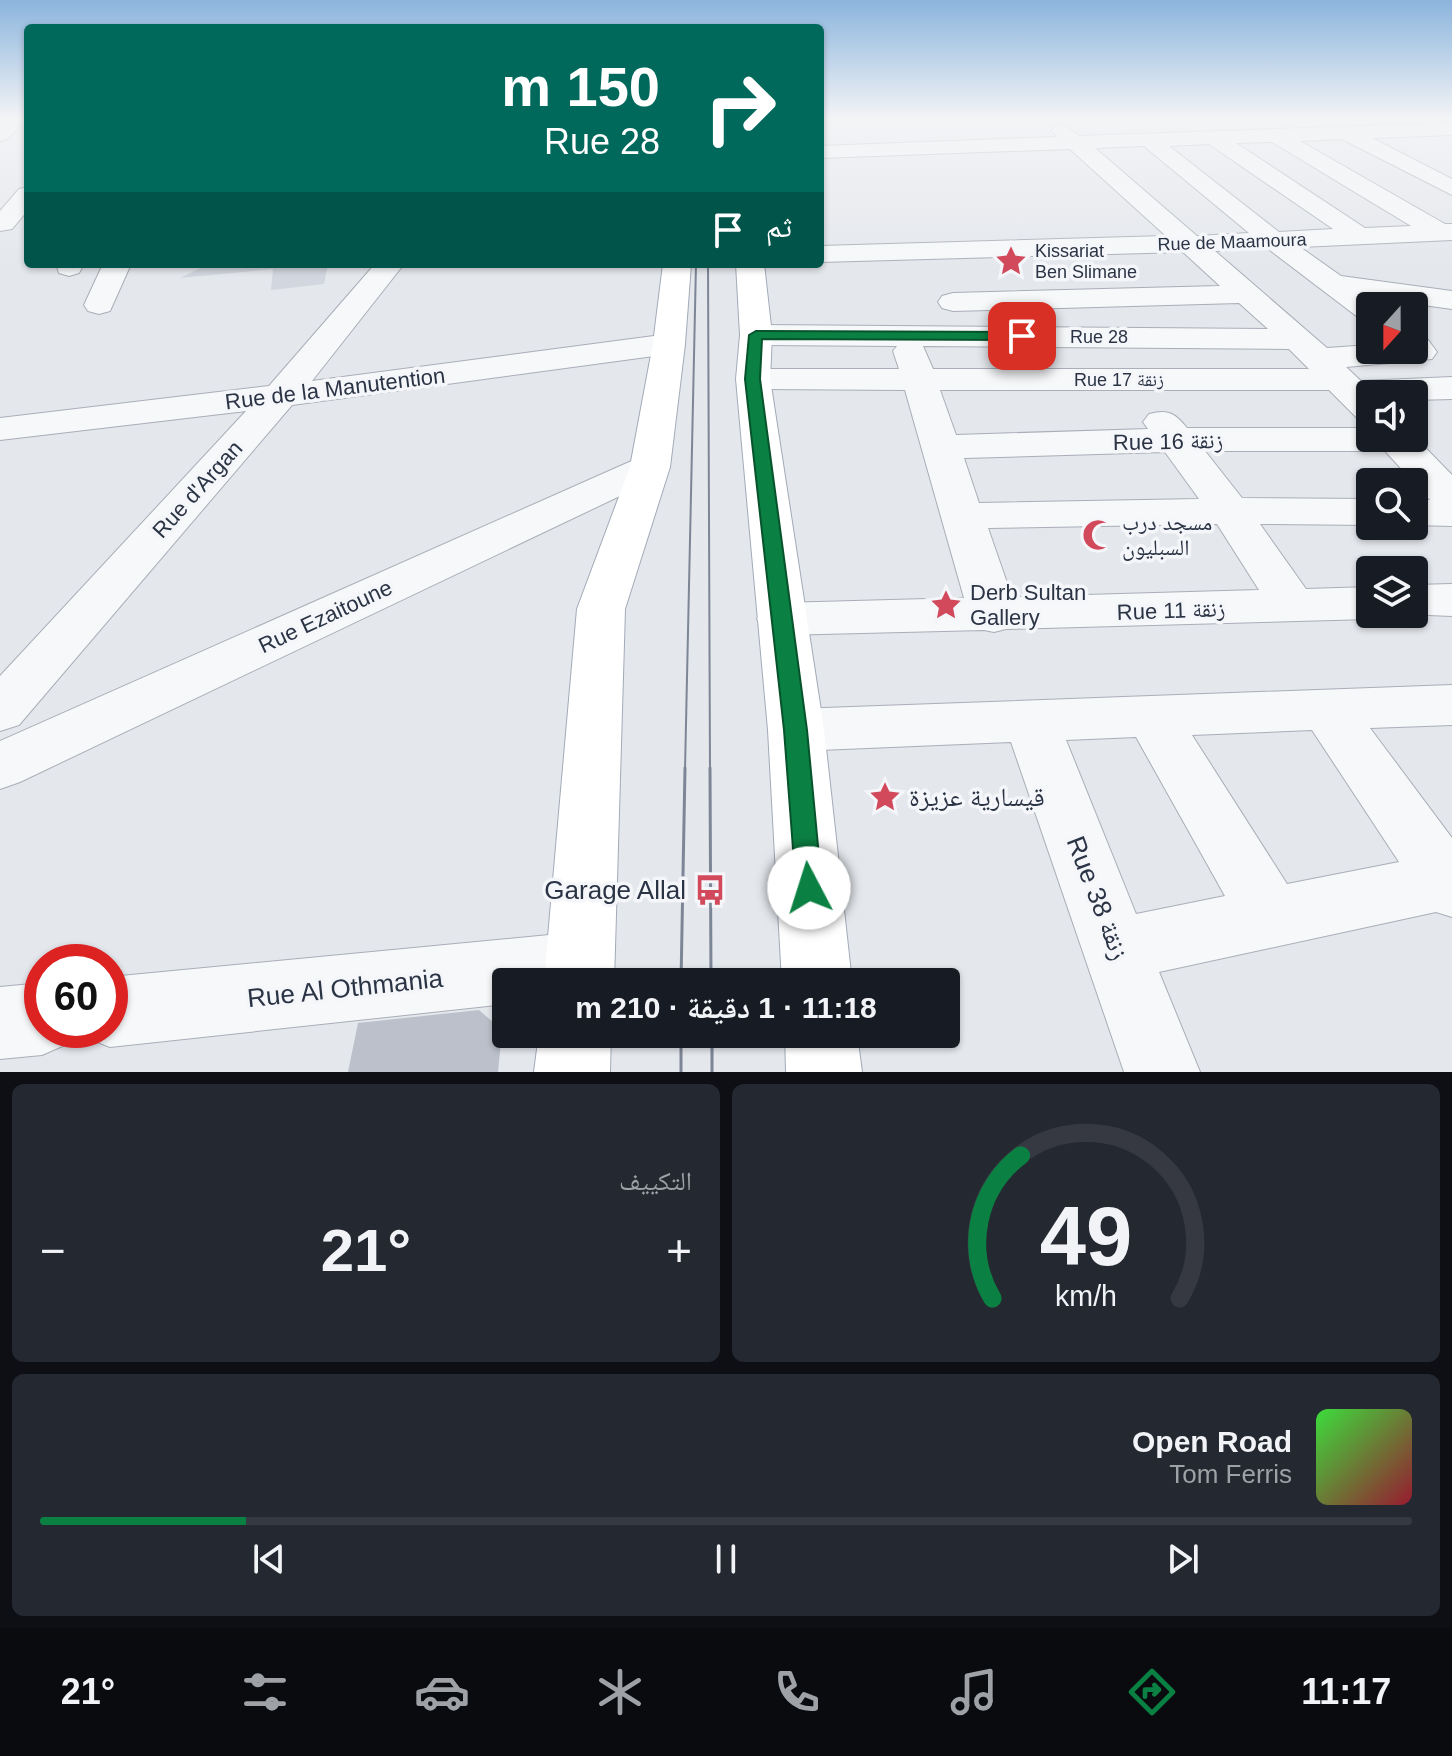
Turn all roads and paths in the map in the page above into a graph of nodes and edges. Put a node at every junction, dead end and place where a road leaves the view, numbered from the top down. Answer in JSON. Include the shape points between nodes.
{"nodes":[{"id":1,"x":1103,"y":169,"type":"edge"},
{"id":2,"x":1185,"y":169,"type":"edge"},
{"id":3,"x":1270,"y":169,"type":"edge"},
{"id":4,"x":1343,"y":169,"type":"edge"},
{"id":5,"x":1415,"y":169,"type":"edge"},
{"id":6,"x":24,"y":184,"type":"edge"},
{"id":7,"x":0,"y":187,"type":"edge"},
{"id":8,"x":1452,"y":188,"type":"edge"},
{"id":9,"x":1447,"y":232,"type":"edge"},
{"id":10,"x":1361,"y":237,"type":"junction"},
{"id":11,"x":1273,"y":240,"type":"junction"},
{"id":12,"x":1305,"y":240,"type":"junction"},
{"id":13,"x":1188,"y":244,"type":"junction"},
{"id":14,"x":929,"y":250,"type":"junction"},
{"id":15,"x":824,"y":254,"type":"edge"},
{"id":16,"x":1437,"y":260,"type":"dead end"},
{"id":17,"x":115,"y":268,"type":"edge"},
{"id":18,"x":387,"y":268,"type":"edge"},
{"id":19,"x":677,"y":268,"type":"edge"},
{"id":20,"x":750,"y":268,"type":"edge"},
{"id":21,"x":1332,"y":284,"type":"junction"},
{"id":22,"x":1246,"y":294,"type":"junction"},
{"id":23,"x":1452,"y":300,"type":"edge"},
{"id":24,"x":1356,"y":301,"type":"edge"},
{"id":25,"x":953,"y":302,"type":"junction"},
{"id":26,"x":99,"y":305,"type":"dead end"},
{"id":27,"x":756,"y":335,"type":"junction"},
{"id":28,"x":904,"y":336,"type":"junction"},
{"id":29,"x":965,"y":336,"type":"junction"},
{"id":30,"x":1108,"y":337,"type":"junction"},
{"id":31,"x":1452,"y":339,"type":"edge"},
{"id":32,"x":1428,"y":343,"type":"edge"},
{"id":33,"x":669,"y":344,"type":"junction"},
{"id":34,"x":1368,"y":364,"type":"edge"},
{"id":35,"x":1337,"y":376,"type":"edge"},
{"id":36,"x":920,"y":378,"type":"junction"},
{"id":37,"x":753,"y":379,"type":"junction"},
{"id":38,"x":1135,"y":381,"type":"junction"},
{"id":39,"x":1452,"y":388,"type":"edge"},
{"id":40,"x":279,"y":396,"type":"junction"},
{"id":41,"x":0,"y":429,"type":"edge"},
{"id":42,"x":1356,"y":438,"type":"edge"},
{"id":43,"x":1174,"y":440,"type":"junction"},
{"id":44,"x":942,"y":447,"type":"junction"},
{"id":45,"x":1407,"y":452,"type":"edge"},
{"id":46,"x":650,"y":467,"type":"junction"},
{"id":47,"x":1452,"y":499,"type":"edge"},
{"id":48,"x":1230,"y":511,"type":"junction"},
{"id":49,"x":1356,"y":512,"type":"edge"},
{"id":50,"x":1428,"y":512,"type":"edge"},
{"id":51,"x":1452,"y":513,"type":"edge"},
{"id":52,"x":963,"y":516,"type":"junction"},
{"id":53,"x":1452,"y":600,"type":"edge"},
{"id":54,"x":1428,"y":601,"type":"edge"},
{"id":55,"x":1356,"y":604,"type":"edge"},
{"id":56,"x":1293,"y":606,"type":"junction"},
{"id":57,"x":994,"y":616,"type":"junction"},
{"id":58,"x":781,"y":619,"type":"junction"},
{"id":59,"x":1452,"y":705,"type":"edge"},
{"id":60,"x":1327,"y":710,"type":"junction"},
{"id":61,"x":0,"y":711,"type":"edge"},
{"id":62,"x":1153,"y":718,"type":"junction"},
{"id":63,"x":1032,"y":723,"type":"junction"},
{"id":64,"x":796,"y":730,"type":"junction"},
{"id":65,"x":0,"y":766,"type":"edge"},
{"id":66,"x":1450,"y":885,"type":"edge"},
{"id":67,"x":1272,"y":918,"type":"junction"},
{"id":68,"x":1117,"y":949,"type":"junction"},
{"id":69,"x":579,"y":968,"type":"edge"},
{"id":70,"x":816,"y":968,"type":"edge"},
{"id":71,"x":492,"y":980,"type":"edge"},
{"id":72,"x":128,"y":1011,"type":"edge"},
{"id":73,"x":24,"y":1021,"type":"edge"},
{"id":74,"x":0,"y":1023,"type":"edge"},
{"id":75,"x":574,"y":1048,"type":"edge"},
{"id":76,"x":822,"y":1048,"type":"edge"},
{"id":77,"x":572,"y":1072,"type":"edge"},
{"id":78,"x":824,"y":1072,"type":"edge"},
{"id":79,"x":1162,"y":1072,"type":"edge"}],
"edges":[{"from":1,"to":13,"type":"street"},
{"from":2,"to":11,"type":"street"},
{"from":3,"to":10,"type":"street"},
{"from":4,"to":9,"type":"street"},
{"from":5,"to":8,"type":"street"},
{"from":6,"to":7,"type":"street"},
{"from":9,"to":10,"type":"street","name":"Rue de Maamoura"},
{"from":10,"to":12,"type":"street","name":"Rue de Maamoura"},
{"from":11,"to":12,"type":"street","name":"Rue de Maamoura"},
{"from":11,"to":13,"type":"street","name":"Rue de Maamoura"},
{"from":11,"to":21,"type":"street"},
{"from":12,"to":16,"type":"street"},
{"from":13,"to":14,"type":"street","name":"Rue de Maamoura"},
{"from":13,"to":22,"type":"street"},
{"from":14,"to":15,"type":"street","name":"Rue de Maamoura"},
{"from":14,"to":25,"type":"street"},
{"from":17,"to":26,"type":"street"},
{"from":18,"to":40,"type":"street","name":"Rue d'Argan"},
{"from":19,"to":33,"type":"main road"},
{"from":20,"to":27,"type":"main road"},
{"from":21,"to":23,"type":"street"},
{"from":21,"to":24,"type":"street"},
{"from":22,"to":25,"type":"street"},
{"from":22,"to":35,"type":"street"},
{"from":25,"to":29,"type":"street"},
{"from":27,"to":28,"type":"street","name":"Rue 28"},
{"from":27,"to":37,"type":"main road"},
{"from":28,"to":29,"type":"street","name":"Rue 28"},
{"from":28,"to":36,"type":"street"},
{"from":29,"to":30,"type":"street","name":"Rue 28"},
{"from":30,"to":35,"type":"street","name":"Rue 28"},
{"from":30,"to":38,"type":"street"},
{"from":31,"to":32,"type":"street"},
{"from":33,"to":40,"type":"street","name":"Rue de la Manutention"},
{"from":33,"to":46,"type":"main road"},
{"from":34,"to":35,"type":"street"},
{"from":35,"to":38,"type":"street","name":"Rue 17 زنقة"},
{"from":35,"to":39,"type":"street"},
{"from":36,"to":37,"type":"street","name":"Rue 17 زنقة"},
{"from":36,"to":38,"type":"street","name":"Rue 17 زنقة"},
{"from":36,"to":44,"type":"street"},
{"from":37,"to":58,"type":"main road"},
{"from":38,"to":43,"type":"street"},
{"from":40,"to":41,"type":"street","name":"Rue de la Manutention"},
{"from":40,"to":61,"type":"street","name":"Rue d'Argan"},
{"from":42,"to":43,"type":"street","name":"Rue 16 زنقة"},
{"from":43,"to":44,"type":"street","name":"Rue 16 زنقة"},
{"from":43,"to":48,"type":"street"},
{"from":44,"to":52,"type":"street"},
{"from":45,"to":47,"type":"street"},
{"from":46,"to":65,"type":"street","name":"Rue Ezaitoune"},
{"from":46,"to":69,"type":"main road","via":[[601,609]]},
{"from":48,"to":49,"type":"street"},
{"from":48,"to":52,"type":"street"},
{"from":48,"to":56,"type":"street"},
{"from":50,"to":51,"type":"street"},
{"from":52,"to":57,"type":"street"},
{"from":53,"to":54,"type":"street"},
{"from":55,"to":56,"type":"street","name":"Rue 11 زنقة"},
{"from":56,"to":57,"type":"street","name":"Rue 11 زنقة"},
{"from":57,"to":58,"type":"street","name":"Rue 11 زنقة"},
{"from":58,"to":64,"type":"main road"},
{"from":59,"to":60,"type":"street"},
{"from":60,"to":62,"type":"street"},
{"from":60,"to":66,"type":"street"},
{"from":62,"to":63,"type":"street"},
{"from":62,"to":67,"type":"street"},
{"from":63,"to":64,"type":"street"},
{"from":63,"to":68,"type":"street","name":"Rue 38 زنقة"},
{"from":64,"to":70,"type":"main road"},
{"from":66,"to":67,"type":"street"},
{"from":67,"to":68,"type":"street"},
{"from":68,"to":79,"type":"street","name":"Rue 38 زنقة"},
{"from":71,"to":72,"type":"street","name":"Rue Al Othmania"},
{"from":73,"to":74,"type":"street"},
{"from":75,"to":77,"type":"main road"},
{"from":76,"to":78,"type":"main road"}]}
